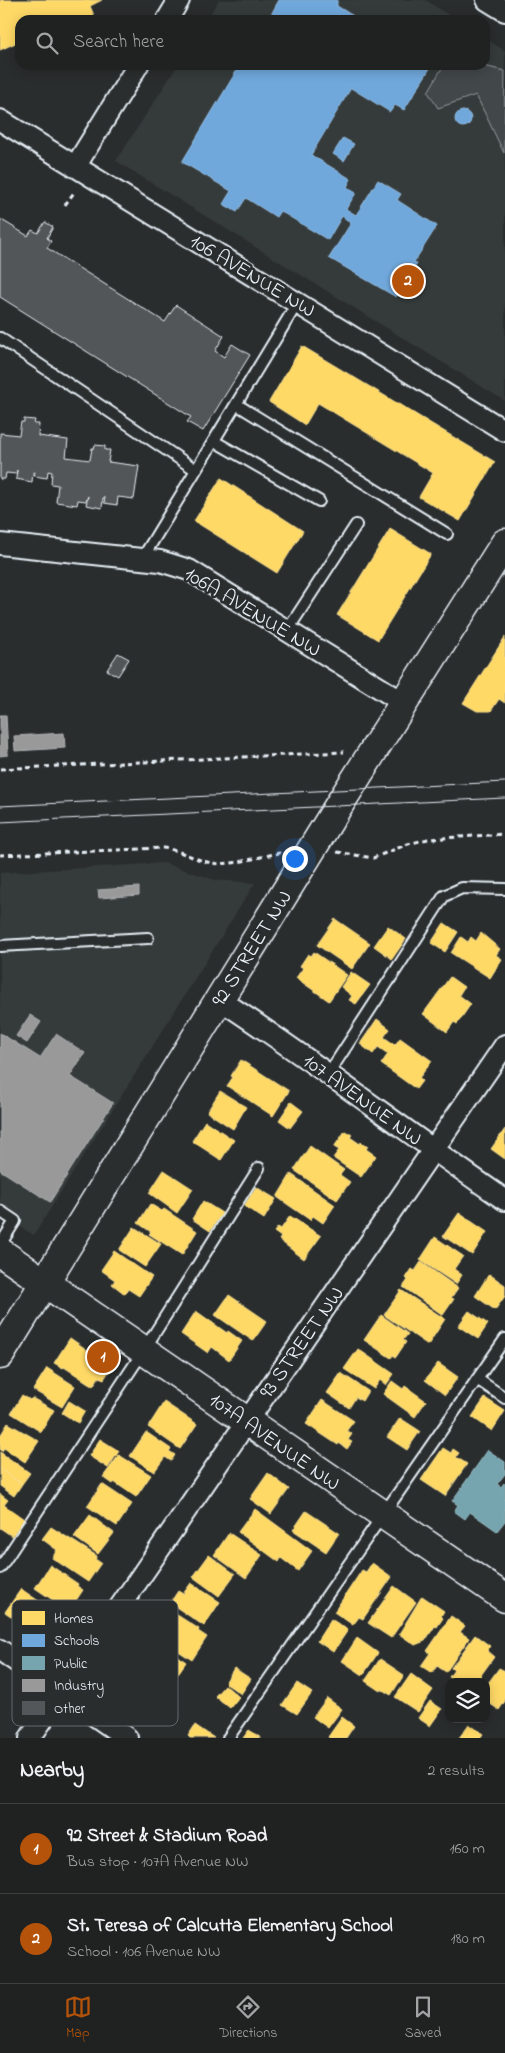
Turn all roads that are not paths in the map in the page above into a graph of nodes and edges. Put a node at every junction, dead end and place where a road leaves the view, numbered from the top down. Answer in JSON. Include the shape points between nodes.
{"nodes":[{"id":1,"x":179,"y":0,"type":"edge"},
{"id":2,"x":487,"y":0,"type":"edge"},
{"id":3,"x":505,"y":11,"type":"edge"},
{"id":4,"x":170,"y":15,"type":"edge"},
{"id":5,"x":135,"y":70,"type":"edge"},
{"id":6,"x":0,"y":120,"type":"edge"},
{"id":7,"x":75,"y":167,"type":"junction"},
{"id":8,"x":298,"y":302,"type":"junction"},
{"id":9,"x":0,"y":338,"type":"edge"},
{"id":10,"x":236,"y":404,"type":"junction"},
{"id":11,"x":505,"y":431,"type":"edge"},
{"id":12,"x":214,"y":440,"type":"junction"},
{"id":13,"x":196,"y":470,"type":"junction"},
{"id":14,"x":319,"y":501,"type":"dead end"},
{"id":15,"x":356,"y":525,"type":"dead end"},
{"id":16,"x":447,"y":534,"type":"dead end"},
{"id":17,"x":505,"y":542,"type":"edge"},
{"id":18,"x":0,"y":544,"type":"edge"},
{"id":19,"x":142,"y":559,"type":"junction"},
{"id":20,"x":287,"y":631,"type":"junction"},
{"id":21,"x":404,"y":703,"type":"junction"},
{"id":22,"x":505,"y":889,"type":"edge"},
{"id":23,"x":148,"y":938,"type":"dead end"},
{"id":24,"x":0,"y":946,"type":"edge"},
{"id":25,"x":219,"y":999,"type":"junction"},
{"id":26,"x":505,"y":1045,"type":"edge"},
{"id":27,"x":329,"y":1073,"type":"junction"},
{"id":28,"x":433,"y":1150,"type":"junction"},
{"id":29,"x":259,"y":1168,"type":"dead end"},
{"id":30,"x":505,"y":1200,"type":"edge"},
{"id":31,"x":0,"y":1212,"type":"edge"},
{"id":32,"x":0,"y":1245,"type":"edge"},
{"id":33,"x":0,"y":1252,"type":"edge"},
{"id":34,"x":46,"y":1282,"type":"junction"},
{"id":35,"x":505,"y":1339,"type":"edge"},
{"id":36,"x":144,"y":1350,"type":"junction"},
{"id":37,"x":0,"y":1355,"type":"edge"},
{"id":38,"x":477,"y":1379,"type":"junction"},
{"id":39,"x":505,"y":1398,"type":"edge"},
{"id":40,"x":247,"y":1420,"type":"junction"},
{"id":41,"x":384,"y":1516,"type":"junction"},
{"id":42,"x":0,"y":1568,"type":"edge"},
{"id":43,"x":505,"y":1598,"type":"edge"},
{"id":44,"x":125,"y":1600,"type":"edge"},
{"id":45,"x":0,"y":1650,"type":"edge"},
{"id":46,"x":12,"y":1658,"type":"edge"},
{"id":47,"x":38,"y":1726,"type":"edge"},
{"id":48,"x":110,"y":1726,"type":"edge"},
{"id":49,"x":30,"y":1738,"type":"edge"},
{"id":50,"x":127,"y":1738,"type":"edge"},
{"id":51,"x":228,"y":1738,"type":"edge"}],
"edges":[{"from":1,"to":4,"type":"street"},
{"from":2,"to":3,"type":"street"},
{"from":5,"to":7,"type":"street"},
{"from":6,"to":7,"type":"street","name":"106 AVENUE NW"},
{"from":7,"to":8,"type":"street","name":"106 AVENUE NW"},
{"from":8,"to":10,"type":"lane"},
{"from":8,"to":11,"type":"street","name":"106 AVENUE NW"},
{"from":9,"to":13,"type":"lane"},
{"from":10,"to":12,"type":"lane"},
{"from":10,"to":16,"type":"lane"},
{"from":12,"to":13,"type":"lane"},
{"from":12,"to":14,"type":"lane"},
{"from":13,"to":19,"type":"lane"},
{"from":15,"to":20,"type":"lane"},
{"from":17,"to":21,"type":"street","name":"92 STREET NW"},
{"from":18,"to":19,"type":"street","name":"106A AVENUE NW"},
{"from":19,"to":20,"type":"street","name":"106A AVENUE NW","via":[[189,570]]},
{"from":20,"to":21,"type":"street","name":"106A AVENUE NW"},
{"from":21,"to":25,"type":"street","name":"92 STREET NW"},
{"from":22,"to":27,"type":"lane","via":[[462,888],[444,896]]},
{"from":23,"to":24,"type":"lane"},
{"from":25,"to":27,"type":"street","name":"107 AVENUE NW"},
{"from":25,"to":34,"type":"street","name":"92 STREET NW"},
{"from":26,"to":28,"type":"street","name":"93 STREET NW"},
{"from":27,"to":28,"type":"street","name":"107 AVENUE NW"},
{"from":28,"to":30,"type":"street","name":"107 AVENUE NW"},
{"from":28,"to":40,"type":"street","name":"93 STREET NW"},
{"from":29,"to":36,"type":"lane"},
{"from":31,"to":32,"type":"lane","via":[[15,1221]]},
{"from":33,"to":34,"type":"street","name":"107A AVENUE NW"},
{"from":34,"to":36,"type":"street","name":"107A AVENUE NW"},
{"from":34,"to":37,"type":"street","name":"92 STREET NW"},
{"from":35,"to":38,"type":"lane"},
{"from":36,"to":40,"type":"street","name":"107A AVENUE NW"},
{"from":36,"to":42,"type":"lane"},
{"from":38,"to":39,"type":"lane"},
{"from":38,"to":41,"type":"lane"},
{"from":40,"to":41,"type":"street","name":"107A AVENUE NW"},
{"from":40,"to":44,"type":"street","name":"93 STREET NW"},
{"from":41,"to":43,"type":"street","name":"107A AVENUE NW"},
{"from":41,"to":51,"type":"lane"},
{"from":45,"to":46,"type":"street"},
{"from":47,"to":49,"type":"street","name":"93 STREET NW"},
{"from":48,"to":50,"type":"street"}]}
